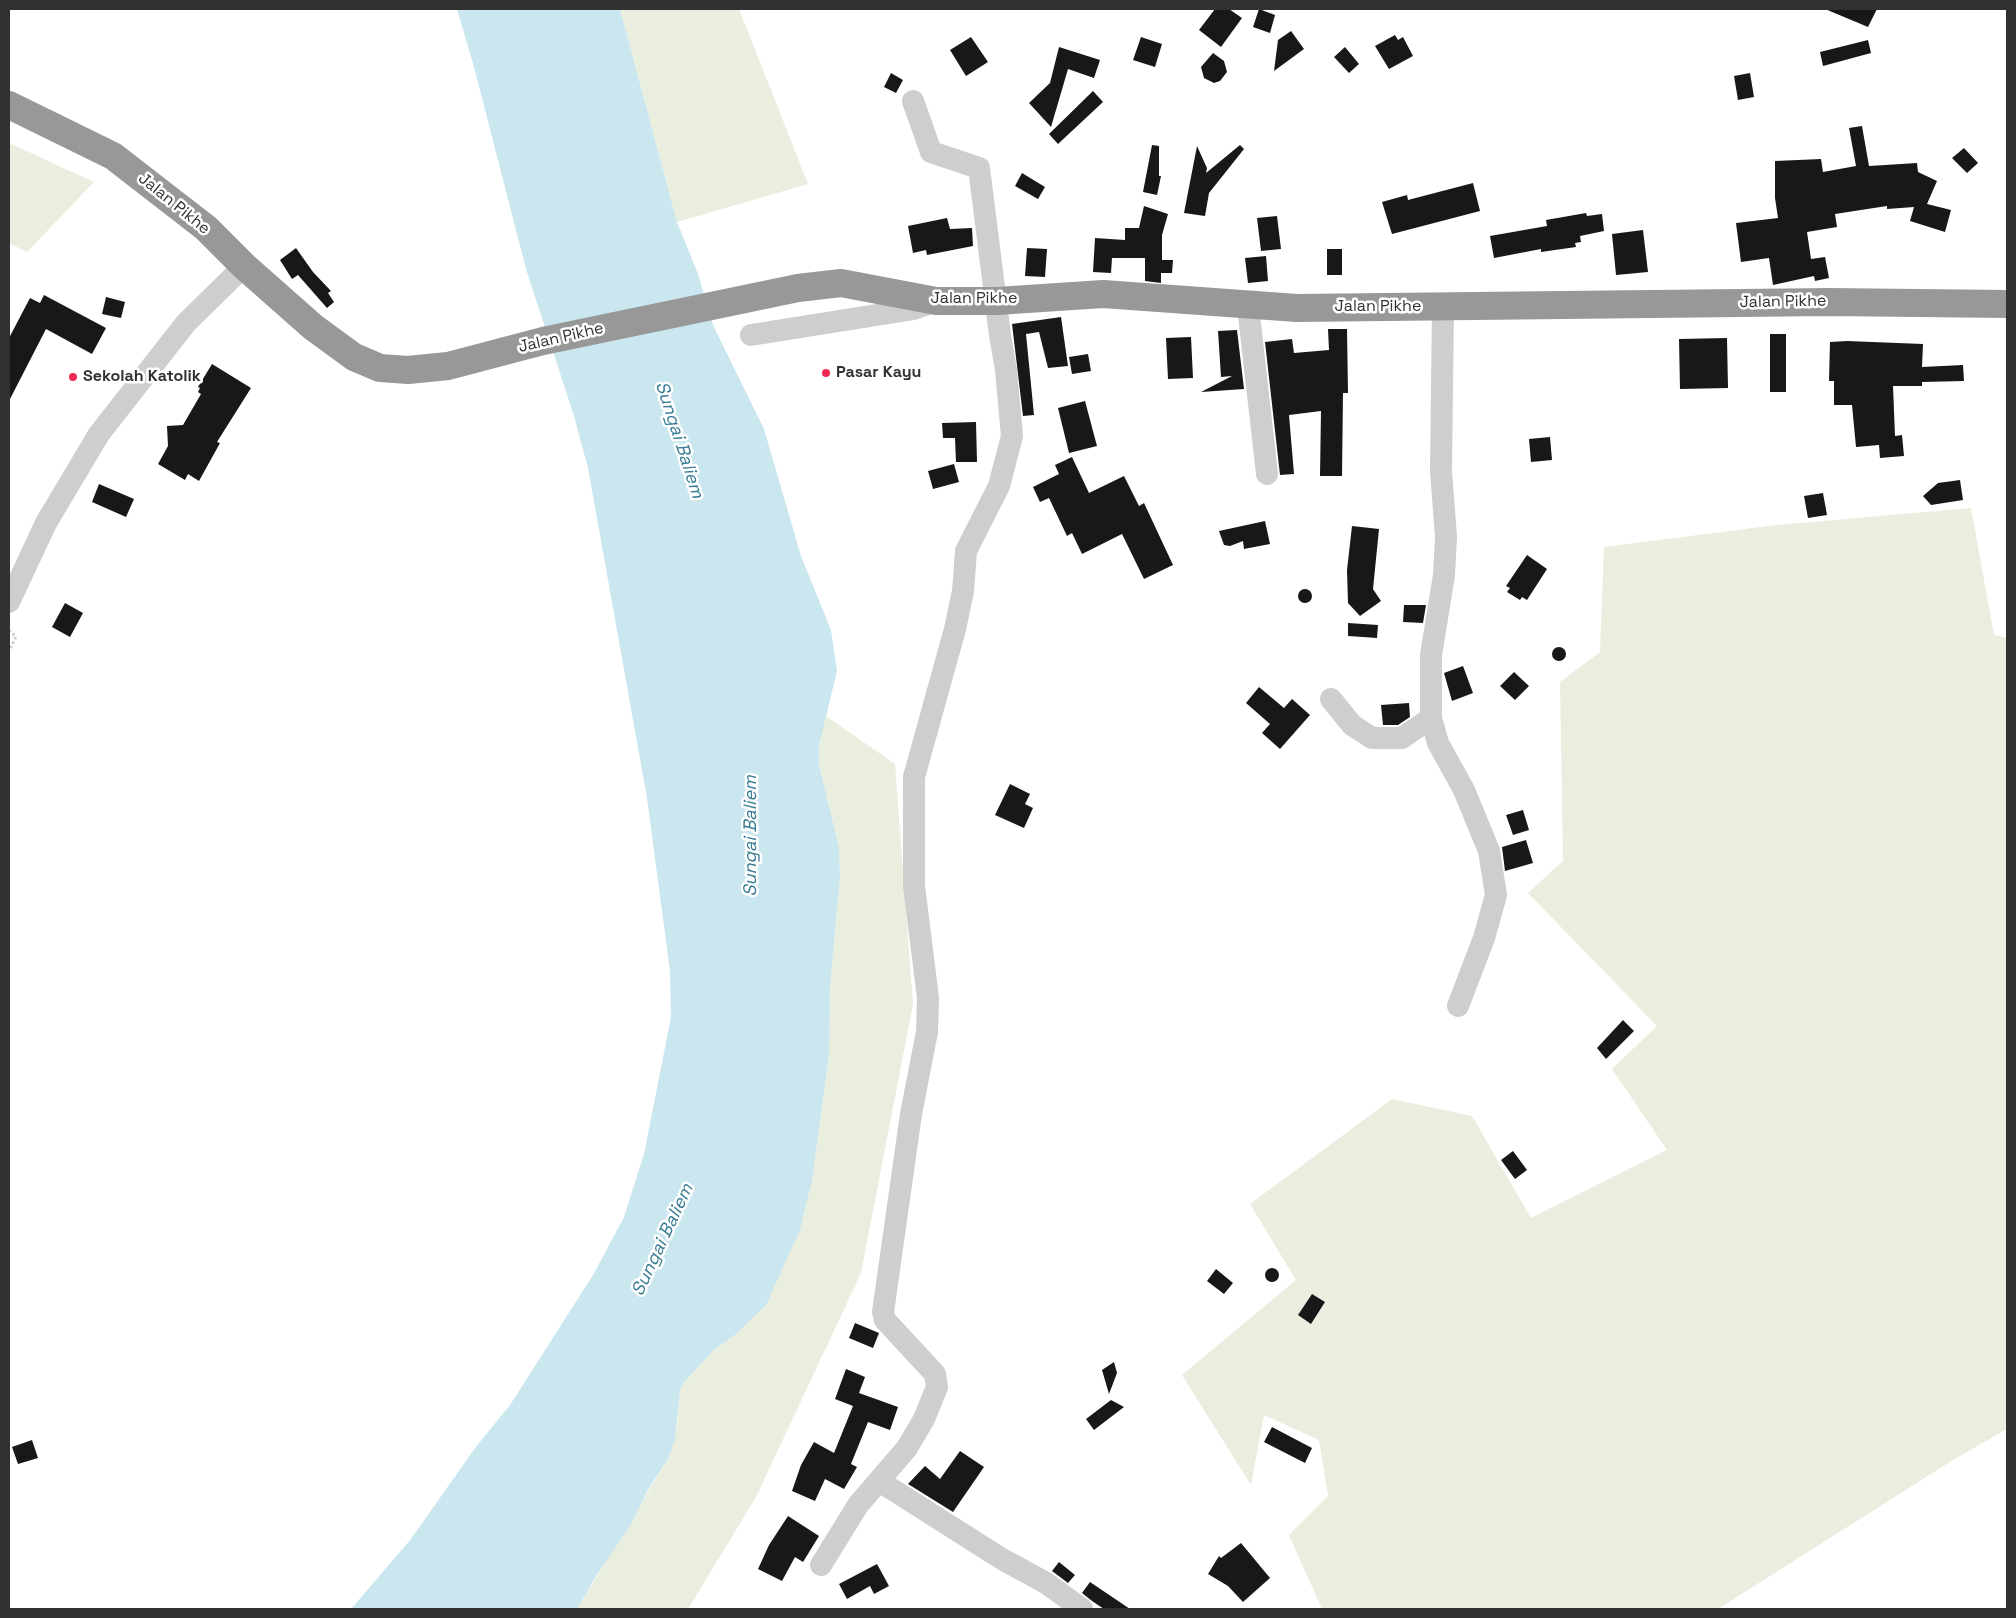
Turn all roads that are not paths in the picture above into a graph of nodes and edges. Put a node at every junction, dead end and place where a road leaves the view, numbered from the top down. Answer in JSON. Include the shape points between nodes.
{"nodes":[{"id":1,"x":913,"y":101,"type":"dead end"},
{"id":2,"x":9,"y":104,"type":"edge"},
{"id":3,"x":244,"y":266,"type":"junction"},
{"id":4,"x":997,"y":300,"type":"junction"},
{"id":5,"x":936,"y":301,"type":"junction"},
{"id":6,"x":2007,"y":304,"type":"edge"},
{"id":7,"x":1248,"y":306,"type":"junction"},
{"id":8,"x":1443,"y":307,"type":"junction"},
{"id":9,"x":751,"y":335,"type":"dead end"},
{"id":10,"x":1267,"y":474,"type":"dead end"},
{"id":11,"x":9,"y":602,"type":"edge"},
{"id":12,"x":1331,"y":699,"type":"dead end"},
{"id":13,"x":1431,"y":718,"type":"junction"},
{"id":14,"x":1458,"y":1006,"type":"dead end"},
{"id":15,"x":879,"y":1480,"type":"junction"},
{"id":16,"x":821,"y":1565,"type":"dead end"},
{"id":17,"x":1076,"y":1608,"type":"edge"}],
"edges":[{"from":1,"to":4,"type":"street","via":[[931,152],[979,168]]},
{"from":2,"to":3,"type":"highway","name":"Jalan Pikhe","via":[[113,156],[206,228]]},
{"from":3,"to":5,"type":"highway","name":"Jalan Pikhe","via":[[313,327],[354,357],[380,368],[408,370],[448,366],[542,340],[798,288],[841,283]]},
{"from":3,"to":11,"type":"street","via":[[186,323],[99,434],[46,523]]},
{"from":4,"to":5,"type":"highway","name":"Jalan Pikhe"},
{"from":4,"to":7,"type":"highway","name":"Jalan Pikhe","via":[[1103,294]]},
{"from":4,"to":15,"type":"street","via":[[1012,436],[999,486],[966,551],[963,591],[955,629],[914,777],[914,886],[928,998],[926,1032],[883,1301],[885,1320],[935,1374],[938,1387],[907,1448]]},
{"from":5,"to":9,"type":"street","via":[[914,309]]},
{"from":6,"to":8,"type":"highway","name":"Jalan Pikhe","via":[[1829,302]]},
{"from":7,"to":8,"type":"highway","name":"Jalan Pikhe"},
{"from":7,"to":10,"type":"street"},
{"from":8,"to":13,"type":"street","via":[[1441,471],[1446,537],[1444,575],[1431,655]]},
{"from":12,"to":13,"type":"street","via":[[1352,725],[1372,738],[1402,738]]},
{"from":13,"to":14,"type":"street","via":[[1438,743],[1464,790],[1489,851],[1496,895],[1484,938]]},
{"from":15,"to":16,"type":"street","via":[[858,1505]]},
{"from":15,"to":17,"type":"street","via":[[1046,1583]]}]}
